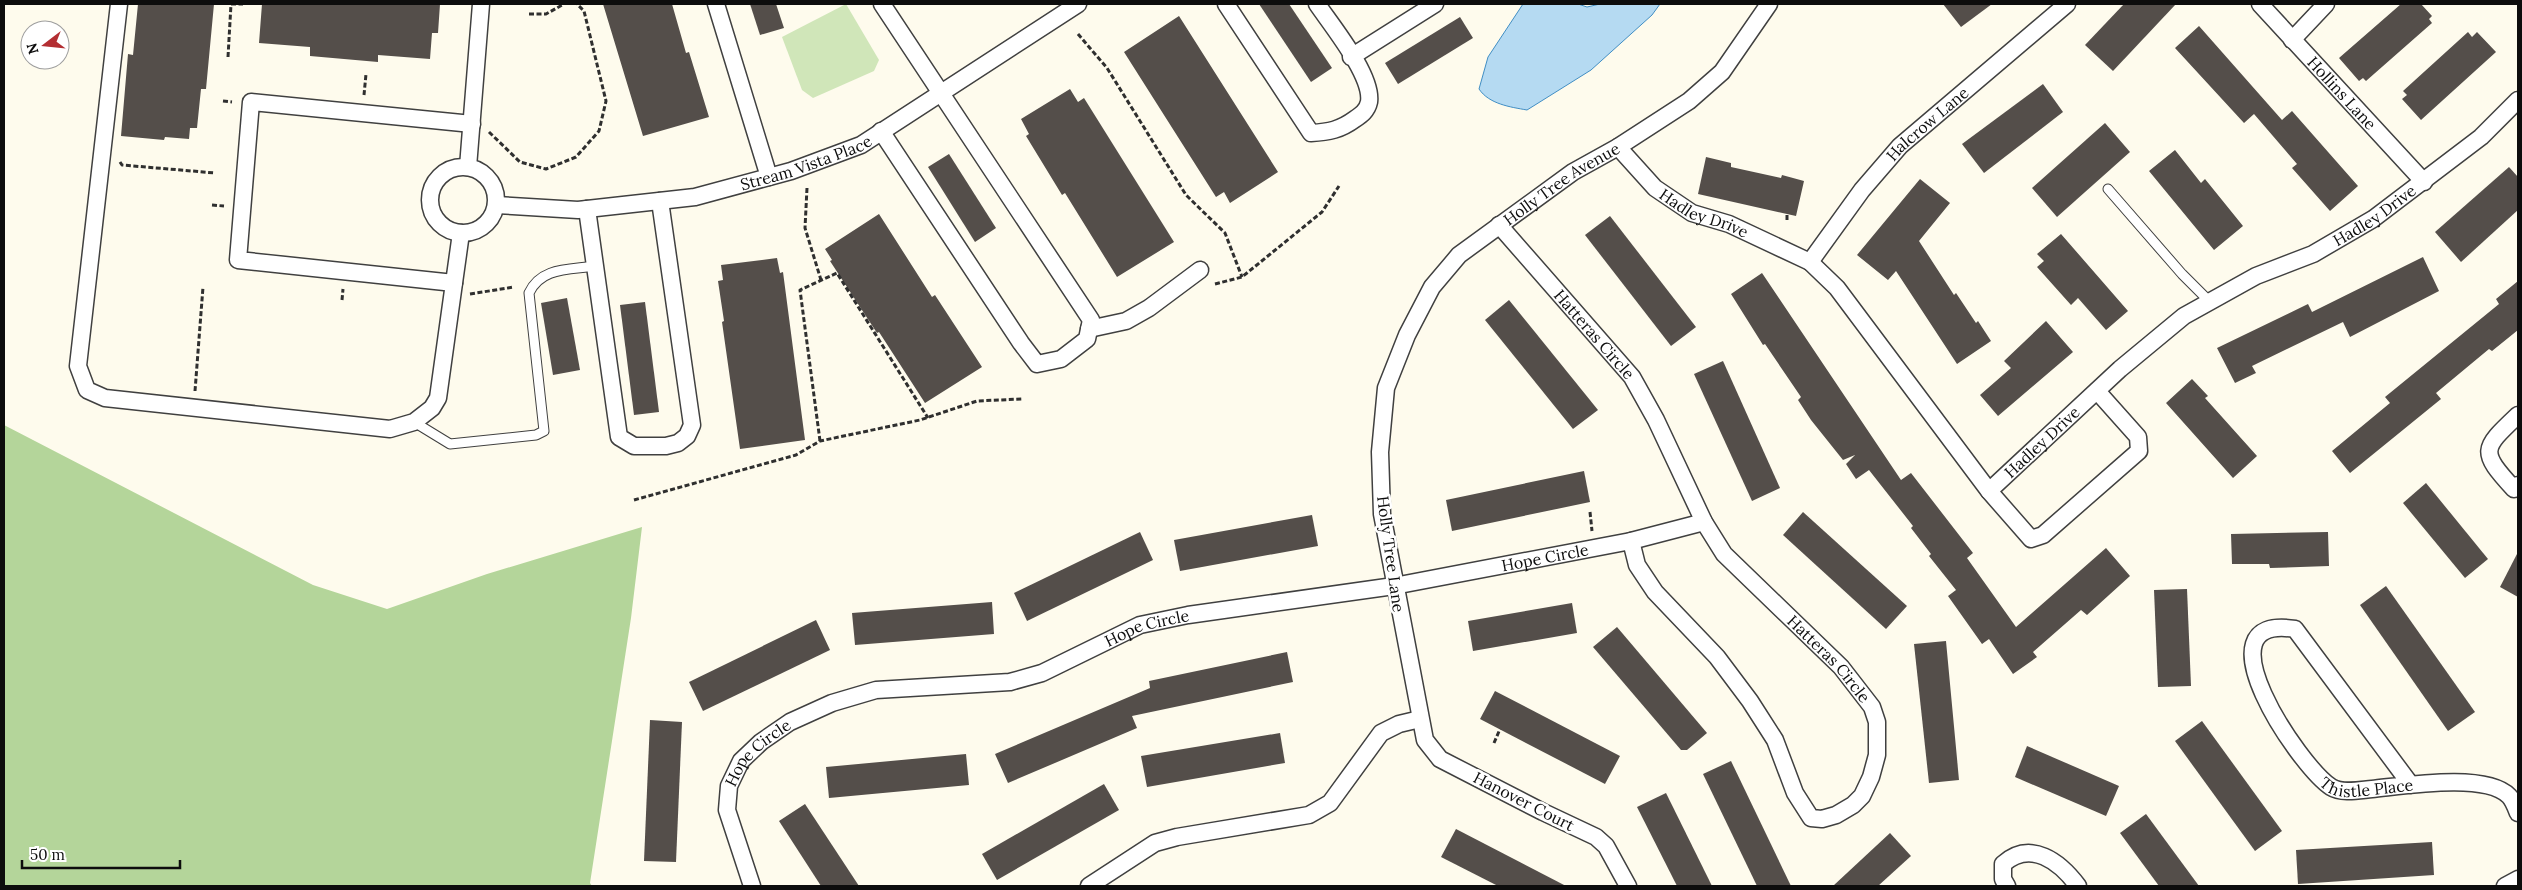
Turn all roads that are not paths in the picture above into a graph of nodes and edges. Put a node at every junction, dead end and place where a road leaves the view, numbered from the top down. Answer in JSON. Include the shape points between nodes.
{"nodes":[{"id":1,"x":119,"y":4,"type":"edge"},
{"id":2,"x":481,"y":4,"type":"edge"},
{"id":3,"x":716,"y":4,"type":"edge"},
{"id":4,"x":882,"y":4,"type":"edge"},
{"id":5,"x":1077,"y":4,"type":"edge"},
{"id":6,"x":1226,"y":4,"type":"edge"},
{"id":7,"x":1317,"y":4,"type":"edge"},
{"id":8,"x":1436,"y":4,"type":"edge"},
{"id":9,"x":1769,"y":4,"type":"edge"},
{"id":10,"x":2067,"y":4,"type":"edge"},
{"id":11,"x":2260,"y":4,"type":"edge"},
{"id":12,"x":2326,"y":4,"type":"edge"},
{"id":13,"x":2292,"y":40,"type":"junction"},
{"id":14,"x":1351,"y":57,"type":"junction"},
{"id":15,"x":941,"y":93,"type":"junction"},
{"id":16,"x":2518,"y":100,"type":"edge"},
{"id":17,"x":472,"y":124,"type":"junction"},
{"id":18,"x":882,"y":131,"type":"junction"},
{"id":19,"x":1618,"y":147,"type":"junction"},
{"id":20,"x":468,"y":167,"type":"junction"},
{"id":21,"x":769,"y":177,"type":"junction"},
{"id":22,"x":2424,"y":182,"type":"junction"},
{"id":23,"x":2108,"y":189,"type":"dead end"},
{"id":24,"x":660,"y":201,"type":"junction"},
{"id":25,"x":496,"y":205,"type":"junction"},
{"id":26,"x":587,"y":209,"type":"junction"},
{"id":27,"x":1499,"y":226,"type":"junction"},
{"id":28,"x":461,"y":233,"type":"junction"},
{"id":29,"x":1810,"y":262,"type":"junction"},
{"id":30,"x":595,"y":266,"type":"junction"},
{"id":31,"x":1200,"y":270,"type":"dead end"},
{"id":32,"x":454,"y":283,"type":"junction"},
{"id":33,"x":2210,"y":302,"type":"junction"},
{"id":34,"x":1089,"y":329,"type":"junction"},
{"id":35,"x":1386,"y":388,"type":"joint"},
{"id":36,"x":2097,"y":391,"type":"junction"},
{"id":37,"x":2518,"y":414,"type":"edge"},
{"id":38,"x":414,"y":422,"type":"junction"},
{"id":39,"x":2517,"y":489,"type":"edge"},
{"id":40,"x":1989,"y":491,"type":"junction"},
{"id":41,"x":1704,"y":522,"type":"junction"},
{"id":42,"x":1631,"y":541,"type":"junction"},
{"id":43,"x":1394,"y":586,"type":"junction"},
{"id":44,"x":1420,"y":719,"type":"junction"},
{"id":45,"x":2411,"y":785,"type":"junction"},
{"id":46,"x":2518,"y":813,"type":"edge"},
{"id":47,"x":2518,"y":879,"type":"edge"},
{"id":48,"x":752,"y":886,"type":"edge"},
{"id":49,"x":1088,"y":886,"type":"edge"},
{"id":50,"x":1628,"y":886,"type":"edge"},
{"id":51,"x":2007,"y":886,"type":"edge"},
{"id":52,"x":2078,"y":886,"type":"edge"},
{"id":53,"x":2505,"y":886,"type":"edge"}],
"edges":[{"from":1,"to":38,"type":"street","via":[[78,366],[87,390],[105,398],[390,428]]},
{"from":2,"to":17,"type":"street"},
{"from":3,"to":21,"type":"street"},
{"from":4,"to":15,"type":"street"},
{"from":5,"to":15,"type":"street","name":"Stream Vista Place"},
{"from":6,"to":14,"type":"street","via":[[1311,133],[1339,130],[1366,112],[1369,93]]},
{"from":7,"to":14,"type":"street"},
{"from":8,"to":14,"type":"street"},
{"from":9,"to":19,"type":"street","name":"Holly Tree Avenue","via":[[1722,72],[1689,101]]},
{"from":10,"to":29,"type":"street","name":"Halcrow Lane","via":[[1900,146],[1862,190]]},
{"from":11,"to":13,"type":"street","name":"Hollins Lane"},
{"from":12,"to":13,"type":"street"},
{"from":13,"to":22,"type":"street","name":"Hollins Lane"},
{"from":15,"to":18,"type":"street","name":"Stream Vista Place"},
{"from":15,"to":34,"type":"street","via":[[1090,320]]},
{"from":16,"to":22,"type":"street","name":"Hadley Drive","via":[[2481,137]]},
{"from":17,"to":20,"type":"street"},
{"from":17,"to":32,"type":"street","via":[[251,102],[238,260]]},
{"from":18,"to":21,"type":"street","name":"Stream Vista Place","via":[[861,145]]},
{"from":18,"to":34,"type":"street","via":[[1037,364],[1061,359],[1087,339]]},
{"from":19,"to":27,"type":"street","name":"Holly Tree Avenue","via":[[1572,172]]},
{"from":19,"to":29,"type":"street","name":"Hadley Drive","via":[[1655,188],[1692,213],[1729,224]]},
{"from":20,"to":25,"type":"street","via":[[489,179],[496,195]]},
{"from":20,"to":28,"type":"street","via":[[448,170],[433,186],[430,196],[430,206],[441,225]]},
{"from":21,"to":24,"type":"street","name":"Stream Vista Place","via":[[694,197]]},
{"from":22,"to":33,"type":"street","name":"Hadley Drive","via":[[2373,219],[2313,254],[2256,276]]},
{"from":23,"to":33,"type":"lane"},
{"from":24,"to":26,"type":"street","name":"Stream Vista Place"},
{"from":24,"to":30,"type":"street","via":[[692,425],[687,436],[678,443],[650,448],[634,446],[619,437]]},
{"from":25,"to":26,"type":"street","name":"Stream Vista Place"},
{"from":25,"to":28,"type":"street","via":[[488,223],[480,229]]},
{"from":26,"to":30,"type":"street"},
{"from":27,"to":35,"type":"street","name":"Holly Tree Avenue","via":[[1459,255],[1432,287],[1407,335]]},
{"from":27,"to":41,"type":"street","name":"Hatteras Circle","via":[[1632,377]]},
{"from":28,"to":32,"type":"street"},
{"from":29,"to":40,"type":"street","name":"Hadley Drive","via":[[1837,288],[1870,329]]},
{"from":30,"to":38,"type":"lane","via":[[548,273],[535,281],[529,293],[544,431],[536,435],[450,444]]},
{"from":31,"to":34,"type":"street","via":[[1126,321]]},
{"from":32,"to":38,"type":"street","via":[[438,398],[432,408]]},
{"from":33,"to":36,"type":"street","name":"Hadley Drive","via":[[2184,316]]},
{"from":35,"to":43,"type":"street","name":"Holly Tree Lane","via":[[1380,470],[1382,514]]},
{"from":36,"to":40,"type":"street","name":"Hadley Drive"},
{"from":36,"to":40,"type":"street","via":[[2138,437],[2139,451],[2043,535],[2031,540]]},
{"from":37,"to":39,"type":"street","via":[[2492,439],[2489,452],[2493,466]]},
{"from":41,"to":42,"type":"street","name":"Hope Circle"},
{"from":41,"to":42,"type":"street","name":"Hatteras Circle","via":[[1724,554],[1840,668],[1872,706],[1877,722],[1877,755],[1872,777],[1862,796],[1836,815],[1811,818],[1795,793],[1775,740],[1750,701],[1717,657],[1655,592],[1636,565]]},
{"from":42,"to":43,"type":"street","name":"Hope Circle"},
{"from":43,"to":44,"type":"street","name":"Holly Tree Lane"},
{"from":43,"to":48,"type":"street","name":"Hope Circle","via":[[1198,613],[1140,625],[1042,673],[1010,682],[876,690],[832,703],[790,722],[761,742],[742,761],[729,786],[727,810]]},
{"from":44,"to":49,"type":"street","via":[[1381,733],[1330,803],[1309,815],[1155,843]]},
{"from":44,"to":50,"type":"street","name":"Hanover Court","via":[[1426,740],[1440,759],[1596,837],[1606,846]]},
{"from":45,"to":45,"type":"street","name":"Thistle Place","via":[[2295,629],[2279,627],[2267,630],[2257,638],[2254,654],[2256,678],[2269,708],[2318,776],[2333,788],[2345,791]]},
{"from":45,"to":46,"type":"street","name":"Thistle Place","via":[[2444,781],[2494,787],[2509,796]]},
{"from":47,"to":53,"type":"street"},
{"from":51,"to":52,"type":"street","via":[[2003,879],[2003,864],[2019,854],[2044,855]]}]}
